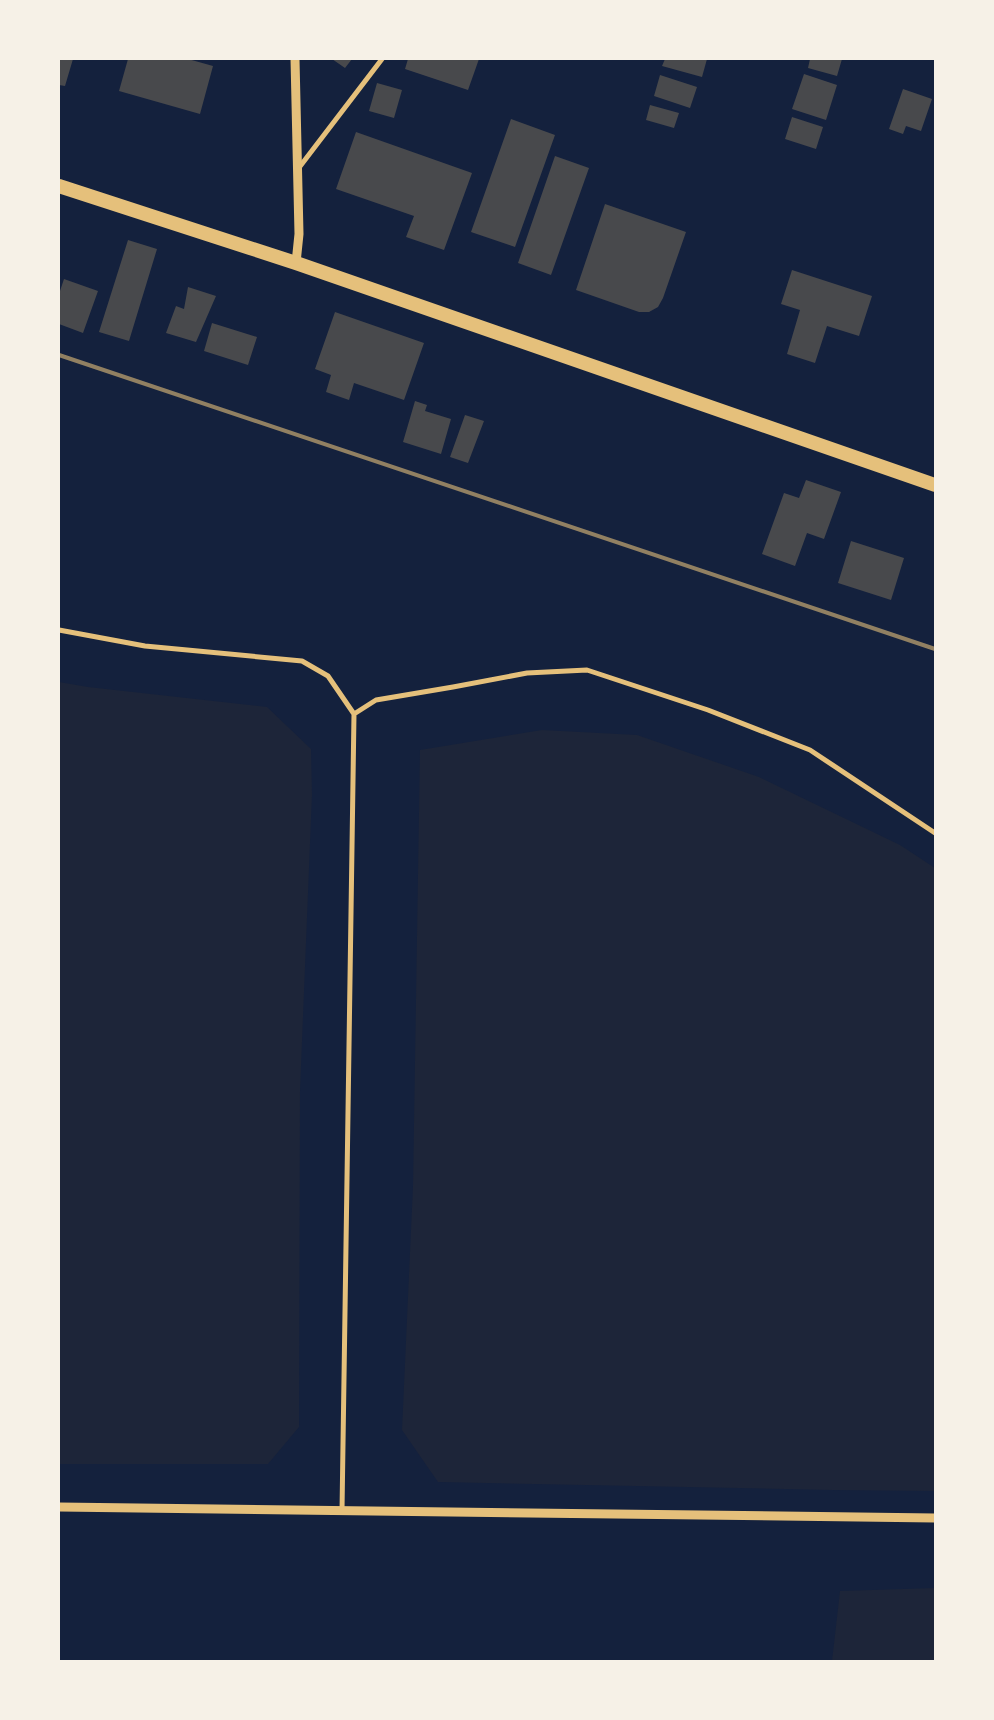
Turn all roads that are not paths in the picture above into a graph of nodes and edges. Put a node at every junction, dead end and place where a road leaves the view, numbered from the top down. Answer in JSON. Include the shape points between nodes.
{"nodes":[{"id":1,"x":295,"y":59,"type":"edge"},
{"id":2,"x":382,"y":59,"type":"edge"},
{"id":3,"x":298,"y":169,"type":"junction"},
{"id":4,"x":59,"y":186,"type":"edge"},
{"id":5,"x":296,"y":263,"type":"junction"},
{"id":6,"x":935,"y":486,"type":"edge"},
{"id":7,"x":59,"y":630,"type":"edge"},
{"id":8,"x":354,"y":714,"type":"junction"},
{"id":9,"x":935,"y":833,"type":"edge"},
{"id":10,"x":59,"y":1506,"type":"edge"},
{"id":11,"x":342,"y":1511,"type":"junction"},
{"id":12,"x":935,"y":1518,"type":"edge"}],
"edges":[{"from":1,"to":3,"type":"street"},
{"from":2,"to":3,"type":"street"},
{"from":3,"to":5,"type":"street"},
{"from":4,"to":5,"type":"highway"},
{"from":5,"to":6,"type":"highway"},
{"from":7,"to":8,"type":"street","via":[[145,646],[302,661],[328,676]]},
{"from":8,"to":9,"type":"street","via":[[376,700],[527,672],[587,670],[708,710],[810,750]]},
{"from":8,"to":11,"type":"street"},
{"from":10,"to":11,"type":"street"},
{"from":11,"to":12,"type":"street"}]}
